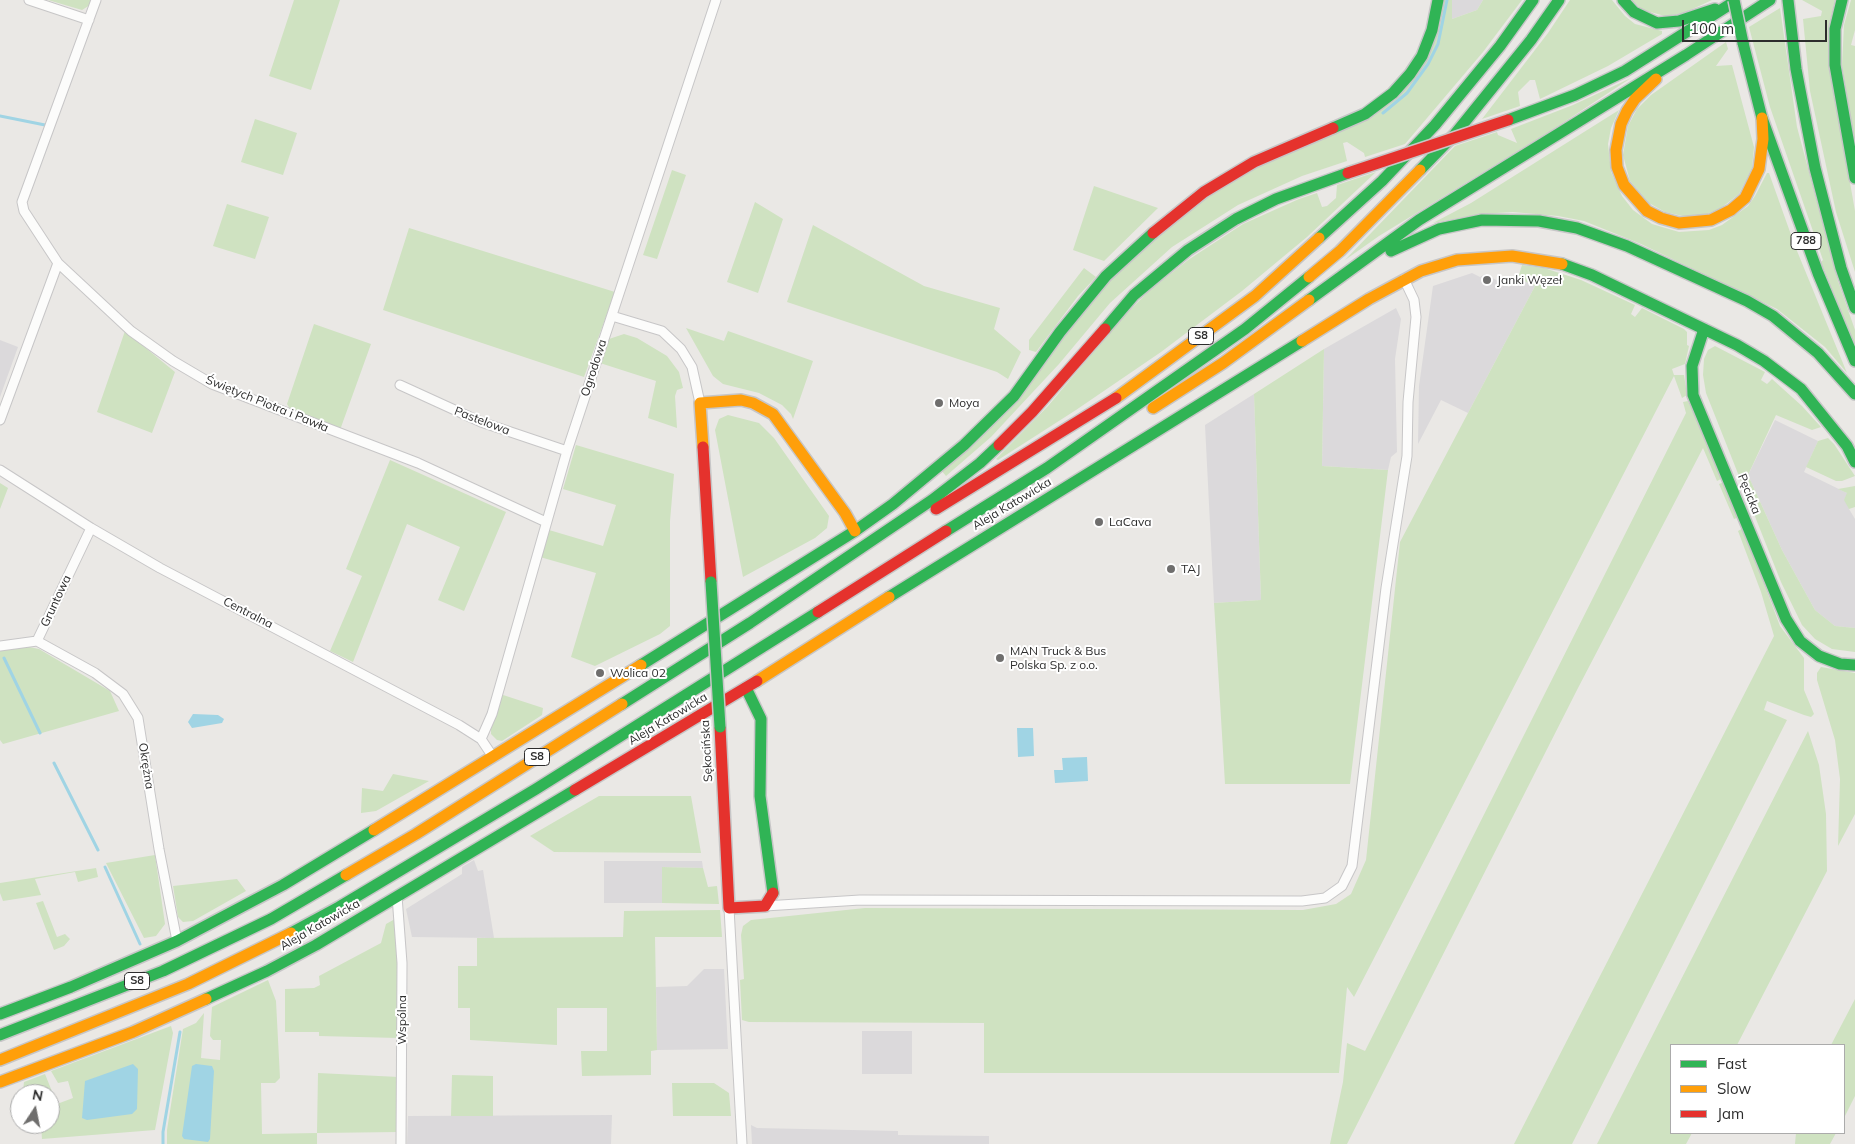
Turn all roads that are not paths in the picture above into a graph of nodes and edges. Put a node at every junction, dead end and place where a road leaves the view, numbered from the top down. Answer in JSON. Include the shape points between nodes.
{"nodes":[{"id":1,"x":29,"y":0,"type":"edge"},
{"id":2,"x":96,"y":0,"type":"edge"},
{"id":3,"x":716,"y":0,"type":"edge"},
{"id":4,"x":1438,"y":0,"type":"edge"},
{"id":5,"x":1533,"y":0,"type":"edge"},
{"id":6,"x":1559,"y":0,"type":"edge"},
{"id":7,"x":1623,"y":0,"type":"edge"},
{"id":8,"x":1770,"y":0,"type":"edge"},
{"id":9,"x":1788,"y":0,"type":"edge"},
{"id":10,"x":1842,"y":0,"type":"edge"},
{"id":11,"x":1734,"y":1,"type":"edge"},
{"id":12,"x":89,"y":20,"type":"junction"},
{"id":13,"x":1686,"y":55,"type":"junction"},
{"id":14,"x":1762,"y":118,"type":"junction"},
{"id":15,"x":1855,"y":178,"type":"edge"},
{"id":16,"x":58,"y":263,"type":"junction"},
{"id":17,"x":1404,"y":278,"type":"junction"},
{"id":18,"x":1318,"y":294,"type":"junction"},
{"id":19,"x":1855,"y":308,"type":"edge"},
{"id":20,"x":612,"y":316,"type":"junction"},
{"id":21,"x":1704,"y":329,"type":"junction"},
{"id":22,"x":1855,"y":361,"type":"edge"},
{"id":23,"x":400,"y":385,"type":"dead end"},
{"id":24,"x":1855,"y":394,"type":"edge"},
{"id":25,"x":700,"y":403,"type":"junction"},
{"id":26,"x":0,"y":420,"type":"edge"},
{"id":27,"x":567,"y":451,"type":"junction"},
{"id":28,"x":1855,"y":462,"type":"edge"},
{"id":29,"x":1047,"y":468,"type":"junction"},
{"id":30,"x":0,"y":470,"type":"edge"},
{"id":31,"x":546,"y":522,"type":"junction"},
{"id":32,"x":91,"y":528,"type":"junction"},
{"id":33,"x":855,"y":531,"type":"junction"},
{"id":34,"x":801,"y":590,"type":"junction"},
{"id":35,"x":37,"y":640,"type":"junction"},
{"id":36,"x":0,"y":646,"type":"edge"},
{"id":37,"x":1855,"y":665,"type":"edge"},
{"id":38,"x":746,"y":688,"type":"junction"},
{"id":39,"x":481,"y":739,"type":"junction"},
{"id":40,"x":493,"y":757,"type":"junction"},
{"id":41,"x":397,"y":896,"type":"junction"},
{"id":42,"x":765,"y":906,"type":"junction"},
{"id":43,"x":728,"y":908,"type":"junction"},
{"id":44,"x":177,"y":941,"type":"junction"},
{"id":45,"x":0,"y":1014,"type":"edge"},
{"id":46,"x":0,"y":1035,"type":"edge"},
{"id":47,"x":0,"y":1060,"type":"edge"},
{"id":48,"x":0,"y":1082,"type":"edge"},
{"id":49,"x":401,"y":1144,"type":"edge"},
{"id":50,"x":742,"y":1144,"type":"edge"}],
"edges":[{"from":1,"to":12,"type":"street"},
{"from":2,"to":12,"type":"street","name":"Świętych Piotra i Pawła"},
{"from":3,"to":20,"type":"street","name":"Ogrodowa"},
{"from":4,"to":33,"type":"main road","via":[[1422,56],[1393,93],[1365,114],[1254,162],[1177,212],[1106,276],[1014,396],[921,483]]},
{"from":5,"to":34,"type":"main road","number":"S8","via":[[1500,46],[1435,124],[1382,181],[1255,296],[1108,404]]},
{"from":6,"to":29,"type":"main road","number":"S8","via":[[1455,134],[1340,251],[1246,329]]},
{"from":7,"to":11,"type":"main road","via":[[1644,19],[1667,23]]},
{"from":8,"to":13,"type":"main road"},
{"from":9,"to":19,"type":"main road","number":"788","via":[[1796,69],[1815,168]]},
{"from":10,"to":15,"type":"main road","via":[[1835,29],[1835,65]]},
{"from":11,"to":14,"type":"main road","bridge":true},
{"from":11,"to":34,"type":"main road","bridge":true,"via":[[1616,76],[1555,104],[1348,173],[1276,199],[1236,219],[1188,250],[1134,295],[1032,412],[980,463]]},
{"from":12,"to":16,"type":"street","name":"Świętych Piotra i Pawła","via":[[22,202],[24,211]]},
{"from":13,"to":14,"type":"main road","via":[[1635,99],[1617,137],[1617,167],[1624,185],[1647,211],[1678,223],[1696,223],[1731,210],[1745,198],[1760,169]]},
{"from":13,"to":18,"type":"main road","via":[[1419,220]]},
{"from":14,"to":22,"type":"main road","number":"788","via":[[1818,274]]},
{"from":16,"to":26,"type":"street"},
{"from":16,"to":31,"type":"street","name":"Świętych Piotra i Pawła","via":[[131,331],[212,384],[418,463]]},
{"from":17,"to":21,"type":"main road","name":"Aleja Katowicka","via":[[1457,260],[1499,255],[1557,262],[1592,274]]},
{"from":17,"to":38,"type":"main road","name":"Aleja Katowicka","via":[[954,555]]},
{"from":17,"to":42,"type":"street","via":[[1414,300],[1416,318],[1408,402],[1407,456],[1386,588],[1352,866],[1342,886],[1325,898],[1302,900],[860,900]]},
{"from":18,"to":24,"type":"main road","via":[[1396,248],[1440,230],[1482,220],[1557,223],[1627,246],[1747,301],[1773,316],[1806,342]]},
{"from":18,"to":29,"type":"main road","via":[[1189,385],[1122,428]]},
{"from":20,"to":25,"type":"street","name":"Sękocińska","via":[[662,331],[681,349],[692,367]]},
{"from":20,"to":27,"type":"street","name":"Ogrodowa"},
{"from":21,"to":28,"type":"main road","name":"Aleja Katowicka","via":[[1737,344],[1801,390],[1833,427]]},
{"from":21,"to":37,"type":"main road","name":"Pęcicka","via":[[1692,366],[1693,395],[1786,619],[1800,640],[1820,656],[1840,664]]},
{"from":23,"to":27,"type":"street","name":"Pastelowa","via":[[481,422]]},
{"from":25,"to":33,"type":"main road","via":[[741,400],[773,414]]},
{"from":25,"to":43,"type":"main road","name":"Sękocińska","bridge":true},
{"from":27,"to":31,"type":"street","name":"Ogrodowa"},
{"from":29,"to":47,"type":"main road","number":"S8","via":[[536,789],[339,906],[244,958],[188,984]]},
{"from":30,"to":32,"type":"street","name":"Centralna"},
{"from":31,"to":39,"type":"street","name":"Ogrodowa","via":[[492,714]]},
{"from":32,"to":35,"type":"street","name":"Gruntowa"},
{"from":32,"to":39,"type":"street","name":"Centralna"},
{"from":33,"to":40,"type":"main road"},
{"from":34,"to":46,"type":"main road","number":"S8","via":[[416,834],[286,910],[163,971]]},
{"from":35,"to":36,"type":"street","name":"Gruntowa"},
{"from":35,"to":44,"type":"street","name":"Okrężna","via":[[95,673],[123,694],[138,718]]},
{"from":38,"to":41,"type":"main road","name":"Aleja Katowicka"},
{"from":38,"to":42,"type":"main road","via":[[761,719],[760,796],[773,893]]},
{"from":39,"to":40,"type":"street","name":"Centralna"},
{"from":40,"to":44,"type":"main road","via":[[315,866]]},
{"from":41,"to":48,"type":"main road","name":"Aleja Katowicka","via":[[316,945],[212,997],[133,1032]]},
{"from":41,"to":49,"type":"street","name":"Wspólna","via":[[402,963]]},
{"from":42,"to":43,"type":"main road"},
{"from":43,"to":50,"type":"street","name":"Sękocińska"},
{"from":44,"to":45,"type":"main road"}]}
